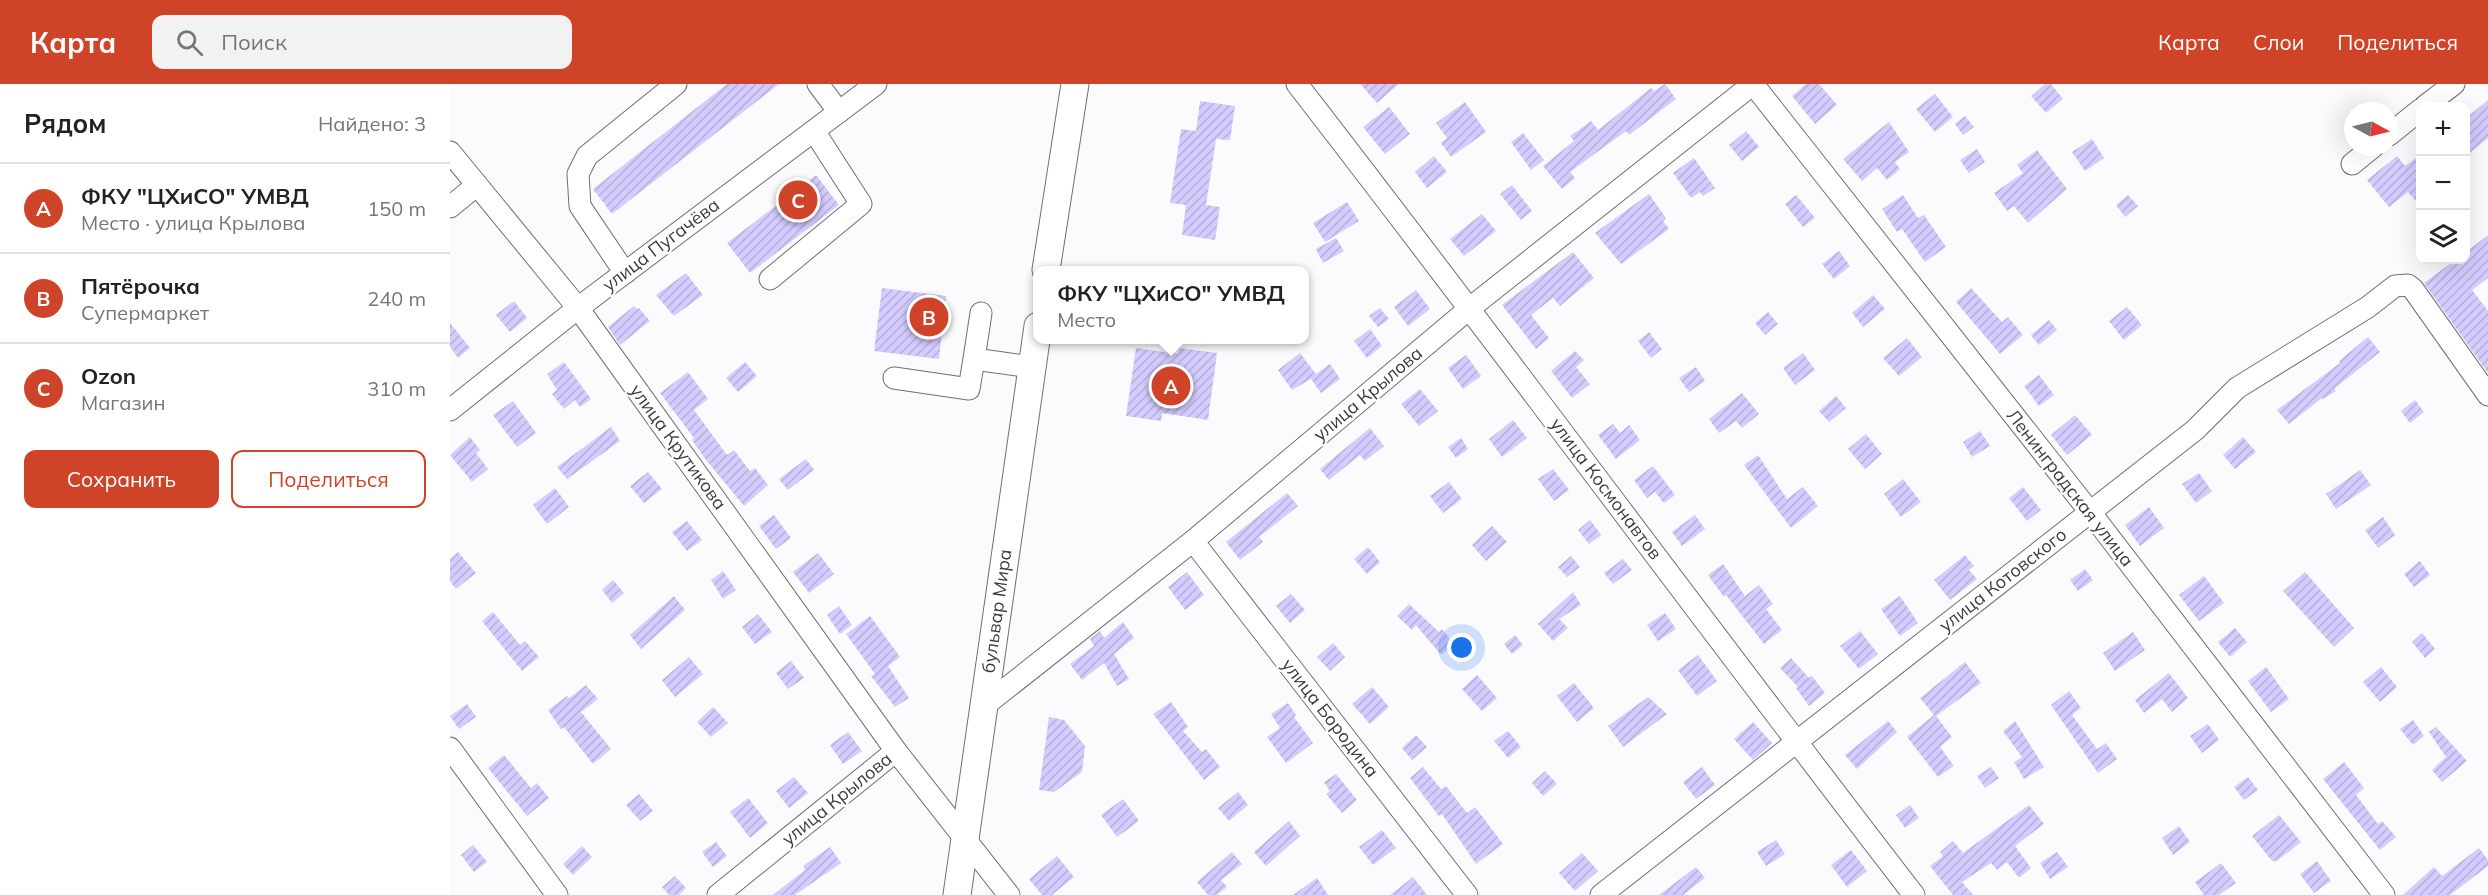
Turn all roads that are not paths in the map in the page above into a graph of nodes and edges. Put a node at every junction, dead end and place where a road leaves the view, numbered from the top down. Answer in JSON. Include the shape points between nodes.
{"nodes":[{"id":1,"x":676,"y":84,"type":"edge"},
{"id":2,"x":818,"y":84,"type":"edge"},
{"id":3,"x":876,"y":84,"type":"edge"},
{"id":4,"x":1075,"y":84,"type":"edge"},
{"id":5,"x":1297,"y":84,"type":"edge"},
{"id":6,"x":1753,"y":84,"type":"edge"},
{"id":7,"x":2454,"y":84,"type":"edge"},
{"id":8,"x":2430,"y":102,"type":"edge"},
{"id":9,"x":839,"y":112,"type":"junction"},
{"id":10,"x":2416,"y":114,"type":"edge"},
{"id":11,"x":2398,"y":128,"type":"edge"},
{"id":12,"x":814,"y":130,"type":"junction"},
{"id":13,"x":450,"y":152,"type":"edge"},
{"id":14,"x":2362,"y":156,"type":"edge"},
{"id":15,"x":2352,"y":164,"type":"dead end"},
{"id":16,"x":477,"y":185,"type":"junction"},
{"id":17,"x":450,"y":207,"type":"edge"},
{"id":18,"x":1047,"y":266,"type":"edge"},
{"id":19,"x":625,"y":273,"type":"junction"},
{"id":20,"x":770,"y":279,"type":"dead end"},
{"id":21,"x":578,"y":308,"type":"junction"},
{"id":22,"x":1470,"y":308,"type":"junction"},
{"id":23,"x":981,"y":313,"type":"dead end"},
{"id":24,"x":1035,"y":344,"type":"edge"},
{"id":25,"x":974,"y":359,"type":"junction"},
{"id":26,"x":1031,"y":366,"type":"junction"},
{"id":27,"x":894,"y":378,"type":"dead end"},
{"id":28,"x":2488,"y":395,"type":"edge"},
{"id":29,"x":450,"y":410,"type":"edge"},
{"id":30,"x":2090,"y":512,"type":"junction"},
{"id":31,"x":1193,"y":541,"type":"junction"},
{"id":32,"x":984,"y":705,"type":"junction"},
{"id":33,"x":1796,"y":742,"type":"junction"},
{"id":34,"x":450,"y":748,"type":"edge"},
{"id":35,"x":896,"y":751,"type":"junction"},
{"id":36,"x":964,"y":839,"type":"junction"},
{"id":37,"x":557,"y":895,"type":"edge"},
{"id":38,"x":718,"y":895,"type":"edge"},
{"id":39,"x":957,"y":895,"type":"edge"},
{"id":40,"x":1009,"y":895,"type":"edge"},
{"id":41,"x":1467,"y":895,"type":"edge"},
{"id":42,"x":1601,"y":895,"type":"edge"},
{"id":43,"x":1914,"y":895,"type":"edge"},
{"id":44,"x":2384,"y":895,"type":"edge"}],
"edges":[{"from":1,"to":19,"type":"street","via":[[587,156],[578,174],[580,206]]},
{"from":2,"to":9,"type":"street"},
{"from":3,"to":9,"type":"street","name":"улица Пугачёва"},
{"from":4,"to":18,"type":"main road"},
{"from":5,"to":22,"type":"street","name":"улица Космонавтов"},
{"from":6,"to":22,"type":"street","name":"улица Крылова"},
{"from":6,"to":30,"type":"street","name":"Ленинградская улица"},
{"from":7,"to":8,"type":"street"},
{"from":9,"to":12,"type":"street","name":"улица Пугачёва"},
{"from":10,"to":11,"type":"street"},
{"from":12,"to":19,"type":"street","name":"улица Пугачёва"},
{"from":12,"to":20,"type":"street","via":[[861,204]]},
{"from":13,"to":16,"type":"street","name":"улица Крутикова"},
{"from":14,"to":15,"type":"street"},
{"from":16,"to":17,"type":"street"},
{"from":16,"to":21,"type":"street","name":"улица Крутикова"},
{"from":19,"to":21,"type":"street","name":"улица Пугачёва"},
{"from":21,"to":29,"type":"street","name":"улица Пугачёва"},
{"from":21,"to":35,"type":"street","name":"улица Крутикова"},
{"from":22,"to":31,"type":"street","name":"улица Крылова"},
{"from":22,"to":33,"type":"street","name":"улица Космонавтов"},
{"from":23,"to":25,"type":"street"},
{"from":24,"to":26,"type":"main road","name":"бульвар Мира"},
{"from":25,"to":26,"type":"street"},
{"from":25,"to":27,"type":"street","via":[[969,389]]},
{"from":26,"to":32,"type":"main road","name":"бульвар Мира"},
{"from":28,"to":30,"type":"street","name":"улица Котовского","via":[[2413,290],[2401,284],[2237,388],[2195,430]]},
{"from":30,"to":33,"type":"street","name":"улица Котовского"},
{"from":30,"to":44,"type":"street","name":"Ленинградская улица"},
{"from":31,"to":32,"type":"street","name":"улица Крылова"},
{"from":31,"to":41,"type":"street","name":"улица Бородина"},
{"from":32,"to":36,"type":"main road","name":"бульвар Мира"},
{"from":33,"to":42,"type":"street","name":"улица Котовского"},
{"from":33,"to":43,"type":"street","name":"улица Космонавтов"},
{"from":34,"to":37,"type":"street"},
{"from":35,"to":36,"type":"street","name":"улица Крылова"},
{"from":35,"to":38,"type":"street","name":"улица Крылова"},
{"from":36,"to":39,"type":"main road","name":"бульвар Мира"},
{"from":36,"to":40,"type":"street"}]}
